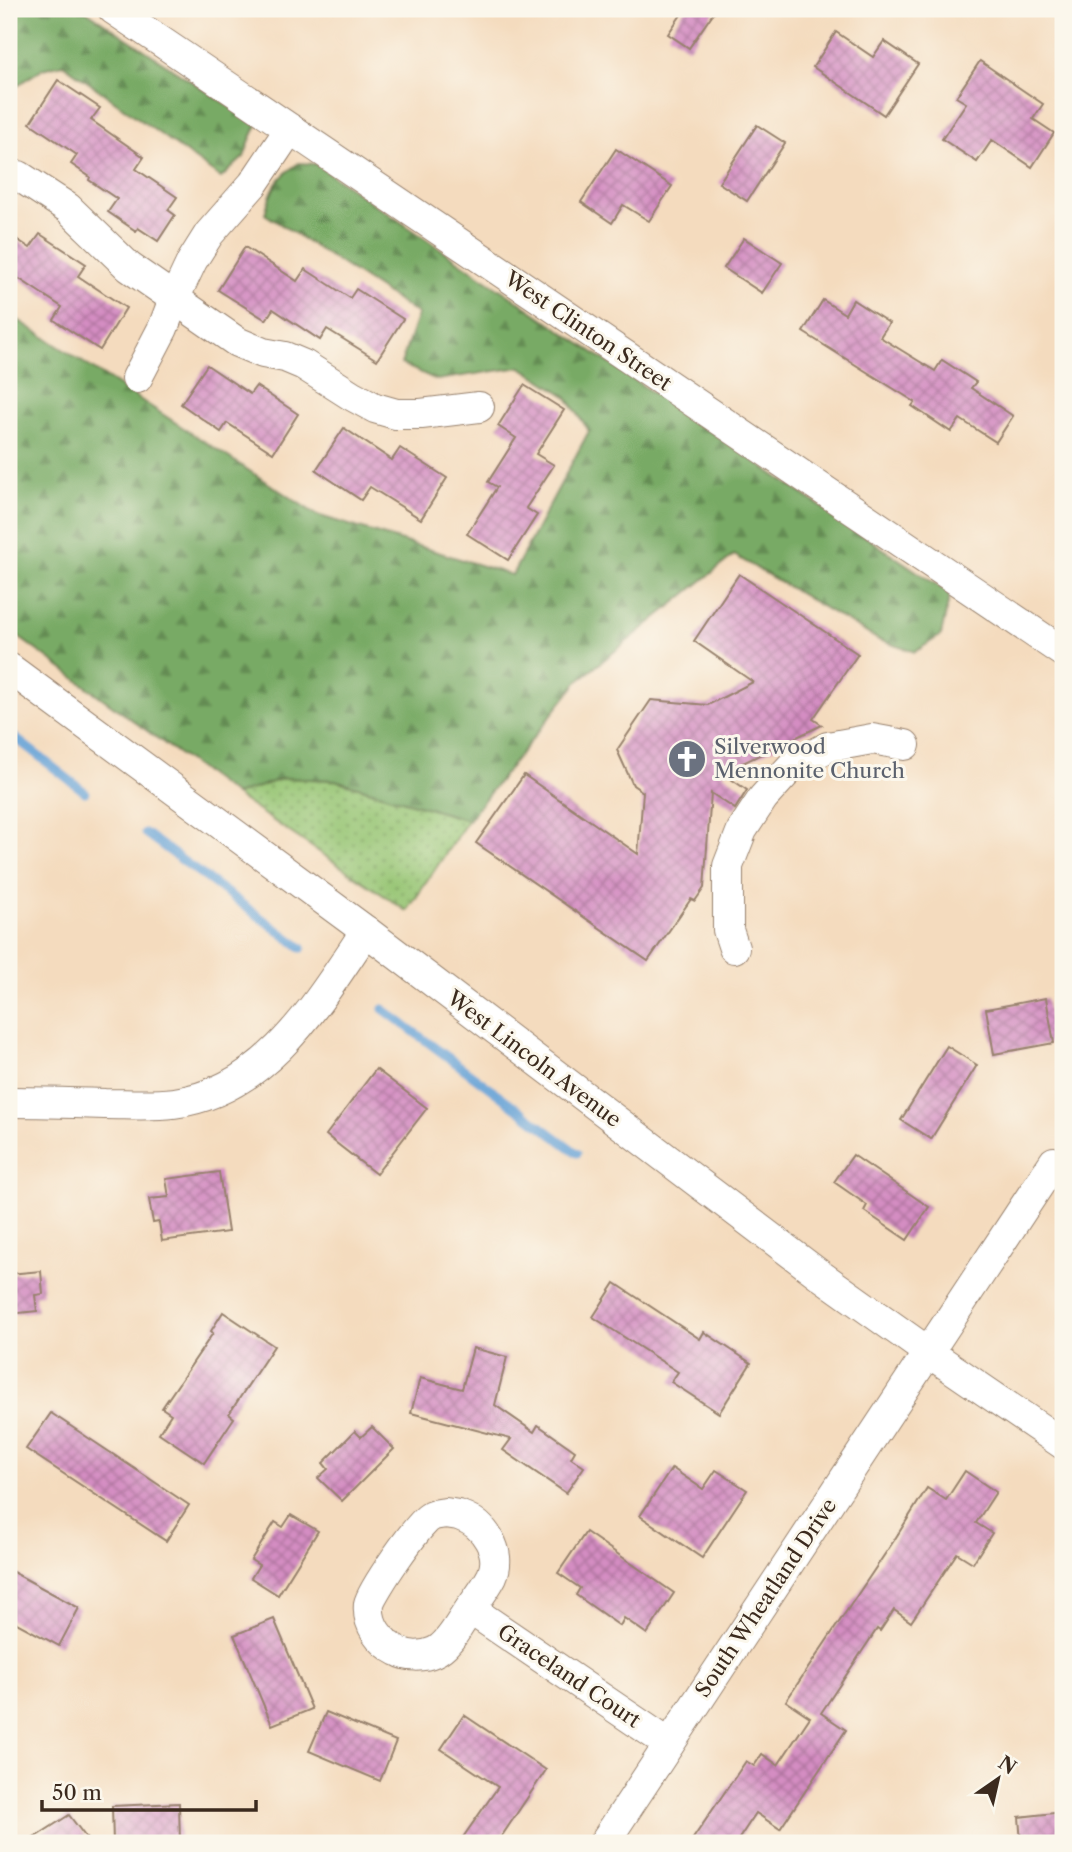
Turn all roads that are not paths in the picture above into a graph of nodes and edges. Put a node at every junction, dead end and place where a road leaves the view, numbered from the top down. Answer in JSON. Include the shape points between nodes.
{"nodes":[{"id":1,"x":113,"y":9,"type":"edge"},
{"id":2,"x":290,"y":129,"type":"junction"},
{"id":3,"x":19,"y":176,"type":"dead end"},
{"id":4,"x":174,"y":299,"type":"junction"},
{"id":5,"x":137,"y":378,"type":"dead end"},
{"id":6,"x":479,"y":407,"type":"dead end"},
{"id":7,"x":1063,"y":652,"type":"edge"},
{"id":8,"x":9,"y":668,"type":"edge"},
{"id":9,"x":905,"y":745,"type":"dead end"},
{"id":10,"x":366,"y":931,"type":"junction"},
{"id":11,"x":734,"y":948,"type":"dead end"},
{"id":12,"x":9,"y":1102,"type":"edge"},
{"id":13,"x":1055,"y":1162,"type":"dead end"},
{"id":14,"x":928,"y":1352,"type":"junction"},
{"id":15,"x":1063,"y":1444,"type":"edge"},
{"id":16,"x":470,"y":1609,"type":"junction"},
{"id":17,"x":669,"y":1744,"type":"junction"},
{"id":18,"x":604,"y":1843,"type":"edge"}],
"edges":[{"from":1,"to":2,"type":"street","name":"West Clinton Street"},
{"from":2,"to":4,"type":"street","via":[[253,184],[209,234]]},
{"from":2,"to":7,"type":"street","name":"West Clinton Street"},
{"from":3,"to":4,"type":"street","via":[[68,208],[129,267]]},
{"from":4,"to":5,"type":"street"},
{"from":4,"to":6,"type":"street","via":[[237,342],[304,365],[375,408],[421,414]]},
{"from":8,"to":10,"type":"street","name":"West Lincoln Avenue"},
{"from":9,"to":11,"type":"street","via":[[872,740],[828,747],[792,766],[763,798],[742,830],[728,866],[728,929]]},
{"from":10,"to":12,"type":"street","via":[[291,1035],[253,1070],[223,1087],[201,1097],[151,1105]]},
{"from":10,"to":14,"type":"street","name":"West Lincoln Avenue"},
{"from":13,"to":14,"type":"street","name":"South Wheatland Drive"},
{"from":14,"to":15,"type":"street","name":"West Lincoln Avenue"},
{"from":14,"to":17,"type":"street","name":"South Wheatland Drive"},
{"from":16,"to":16,"type":"street","via":[[493,1574],[492,1544],[475,1524],[446,1513],[419,1526],[369,1603],[373,1629],[388,1646],[418,1656],[434,1652],[448,1641]]},
{"from":16,"to":17,"type":"street","name":"Graceland Court"},
{"from":17,"to":18,"type":"street","name":"South Wheatland Drive"}]}
